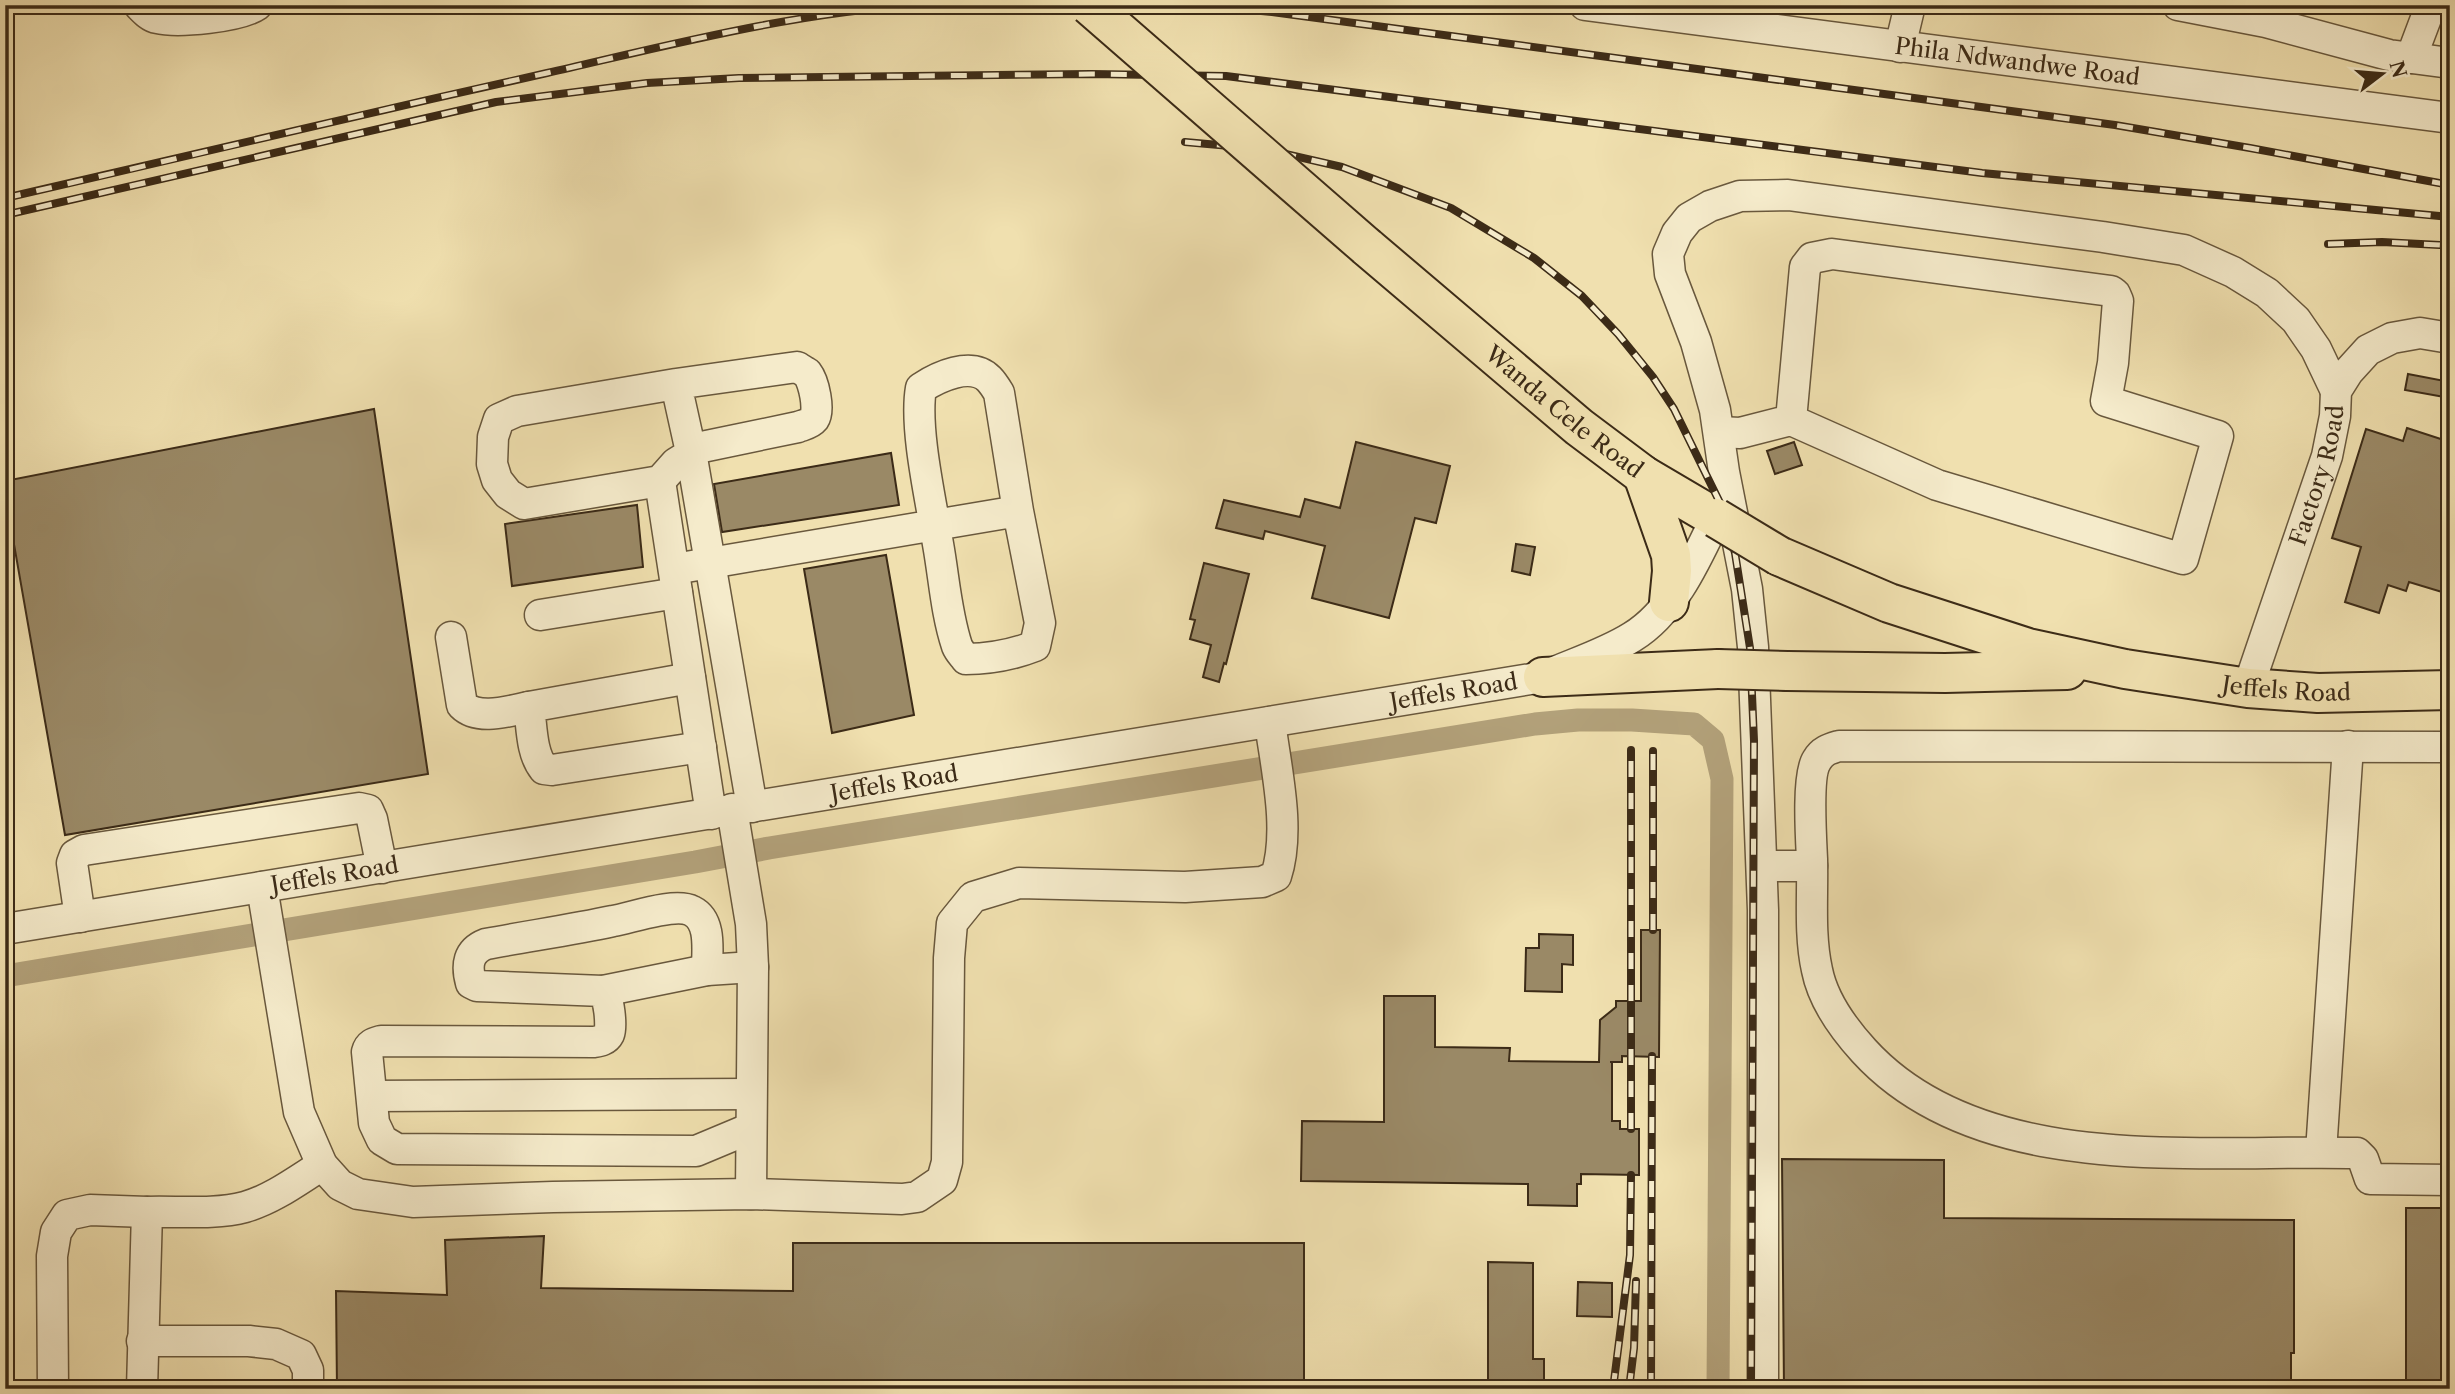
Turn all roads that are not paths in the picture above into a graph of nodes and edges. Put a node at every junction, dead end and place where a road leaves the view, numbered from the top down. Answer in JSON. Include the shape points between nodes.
{"nodes":[{"id":1,"x":139,"y":5,"type":"edge"},
{"id":2,"x":257,"y":5,"type":"edge"},
{"id":3,"x":1089,"y":5,"type":"edge"},
{"id":4,"x":1585,"y":5,"type":"edge"},
{"id":5,"x":1910,"y":5,"type":"edge"},
{"id":6,"x":2178,"y":5,"type":"edge"},
{"id":7,"x":2431,"y":5,"type":"edge"},
{"id":8,"x":1900,"y":47,"type":"junction"},
{"id":9,"x":2411,"y":58,"type":"junction"},
{"id":10,"x":2450,"y":63,"type":"edge"},
{"id":11,"x":2450,"y":118,"type":"edge"},
{"id":12,"x":2450,"y":338,"type":"edge"},
{"id":13,"x":676,"y":384,"type":"junction"},
{"id":14,"x":2336,"y":391,"type":"junction"},
{"id":15,"x":1791,"y":420,"type":"junction"},
{"id":16,"x":1719,"y":432,"type":"junction"},
{"id":17,"x":691,"y":452,"type":"junction"},
{"id":18,"x":1643,"y":475,"type":"junction"},
{"id":19,"x":660,"y":481,"type":"junction"},
{"id":20,"x":1018,"y":511,"type":"junction"},
{"id":21,"x":1705,"y":511,"type":"junction"},
{"id":22,"x":935,"y":525,"type":"junction"},
{"id":23,"x":710,"y":563,"type":"junction"},
{"id":24,"x":676,"y":581,"type":"junction"},
{"id":25,"x":1669,"y":602,"type":"junction"},
{"id":26,"x":540,"y":615,"type":"dead end"},
{"id":27,"x":451,"y":637,"type":"dead end"},
{"id":28,"x":2125,"y":669,"type":"junction"},
{"id":29,"x":1543,"y":677,"type":"junction"},
{"id":30,"x":690,"y":678,"type":"junction"},
{"id":31,"x":2248,"y":688,"type":"junction"},
{"id":32,"x":2450,"y":690,"type":"edge"},
{"id":33,"x":529,"y":707,"type":"junction"},
{"id":34,"x":1270,"y":722,"type":"junction"},
{"id":35,"x":2348,"y":746,"type":"junction"},
{"id":36,"x":701,"y":747,"type":"junction"},
{"id":37,"x":2450,"y":747,"type":"edge"},
{"id":38,"x":732,"y":810,"type":"junction"},
{"id":39,"x":1762,"y":866,"type":"junction"},
{"id":40,"x":1812,"y":866,"type":"junction"},
{"id":41,"x":382,"y":868,"type":"junction"},
{"id":42,"x":264,"y":899,"type":"junction"},
{"id":43,"x":80,"y":917,"type":"junction"},
{"id":44,"x":5,"y":929,"type":"edge"},
{"id":45,"x":753,"y":967,"type":"junction"},
{"id":46,"x":707,"y":970,"type":"junction"},
{"id":47,"x":603,"y":991,"type":"junction"},
{"id":48,"x":751,"y":1094,"type":"junction"},
{"id":49,"x":372,"y":1096,"type":"junction"},
{"id":50,"x":751,"y":1128,"type":"junction"},
{"id":51,"x":2321,"y":1152,"type":"junction"},
{"id":52,"x":322,"y":1165,"type":"junction"},
{"id":53,"x":2450,"y":1180,"type":"edge"},
{"id":54,"x":751,"y":1194,"type":"junction"},
{"id":55,"x":147,"y":1212,"type":"junction"},
{"id":56,"x":142,"y":1341,"type":"junction"},
{"id":57,"x":53,"y":1389,"type":"edge"},
{"id":58,"x":142,"y":1389,"type":"edge"},
{"id":59,"x":308,"y":1389,"type":"edge"},
{"id":60,"x":1763,"y":1389,"type":"edge"}],
"edges":[{"from":1,"to":2,"type":"street","via":[[157,18],[235,15]]},
{"from":3,"to":18,"type":"main road","name":"Wanda Cele Road","bridge":true,"via":[[1579,427]]},
{"from":4,"to":8,"type":"street","name":"Phila Ndwandwe Road"},
{"from":5,"to":8,"type":"street"},
{"from":6,"to":9,"type":"street"},
{"from":7,"to":9,"type":"street"},
{"from":8,"to":11,"type":"street","name":"Phila Ndwandwe Road"},
{"from":9,"to":10,"type":"street"},
{"from":12,"to":14,"type":"street","name":"Factory Road","via":[[2420,333],[2392,338],[2368,351]]},
{"from":13,"to":17,"type":"street"},
{"from":13,"to":17,"type":"street","via":[[797,367],[807,372],[812,382],[817,409],[811,422]]},
{"from":13,"to":19,"type":"street","via":[[517,411],[499,419],[493,437],[497,480],[524,504]]},
{"from":14,"to":16,"type":"street","via":[[2296,320],[2267,293],[2184,250],[1788,195],[1740,196],[1689,218],[1668,254],[1670,274],[1696,342]]},
{"from":14,"to":31,"type":"street","name":"Factory Road","via":[[2327,457]]},
{"from":15,"to":15,"type":"street","via":[[1937,485],[2183,559],[2218,436],[2106,401],[2118,301],[2105,289],[1832,254],[1812,258],[1805,267]]},
{"from":15,"to":16,"type":"street","via":[[1740,433]]},
{"from":16,"to":39,"type":"street","via":[[1753,647]]},
{"from":17,"to":19,"type":"street"},
{"from":17,"to":23,"type":"street"},
{"from":18,"to":21,"type":"main road","name":"Wanda Cele Road"},
{"from":18,"to":25,"type":"main road","via":[[1671,555]]},
{"from":19,"to":24,"type":"street"},
{"from":20,"to":22,"type":"street"},
{"from":20,"to":22,"type":"street","via":[[1040,623],[1035,646],[988,659],[966,659],[958,649]]},
{"from":20,"to":22,"type":"street","via":[[999,393],[987,376],[967,371],[940,376],[921,388],[919,415]]},
{"from":21,"to":25,"type":"street","name":"Jeffels Road","via":[[1699,554]]},
{"from":21,"to":28,"type":"main road","name":"Wanda Cele Road","bridge":true,"via":[[1779,556],[1889,603],[2028,648]]},
{"from":22,"to":23,"type":"street"},
{"from":23,"to":24,"type":"street"},
{"from":23,"to":38,"type":"street"},
{"from":24,"to":26,"type":"street"},
{"from":24,"to":30,"type":"street"},
{"from":25,"to":29,"type":"street","name":"Jeffels Road","via":[[1633,636]]},
{"from":27,"to":33,"type":"street","via":[[462,705],[468,711],[479,714]]},
{"from":28,"to":29,"type":"main road","bridge":true,"via":[[1945,673],[1718,669]]},
{"from":28,"to":31,"type":"main road","name":"Jeffels Road"},
{"from":29,"to":34,"type":"street","name":"Jeffels Road"},
{"from":30,"to":33,"type":"street"},
{"from":30,"to":36,"type":"street"},
{"from":31,"to":32,"type":"main road","name":"Jeffels Road"},
{"from":33,"to":36,"type":"street","via":[[536,755],[544,769]]},
{"from":34,"to":38,"type":"street","name":"Jeffels Road"},
{"from":34,"to":54,"type":"street","via":[[1280,803],[1282,858],[1276,876],[1262,883],[1185,887],[1019,883],[973,897],[959,913],[952,923],[948,958],[947,1162],[942,1180],[917,1197],[902,1199]]},
{"from":35,"to":37,"type":"street"},
{"from":35,"to":40,"type":"street","via":[[1839,746],[1825,750],[1815,762],[1810,809]]},
{"from":35,"to":51,"type":"street"},
{"from":36,"to":38,"type":"street"},
{"from":38,"to":41,"type":"street","name":"Jeffels Road"},
{"from":38,"to":45,"type":"street","via":[[751,923]]},
{"from":39,"to":40,"type":"street"},
{"from":39,"to":60,"type":"street"},
{"from":40,"to":51,"type":"street","via":[[1817,971],[1826,996],[1845,1030],[1909,1091],[1963,1118],[2064,1146],[2168,1153]]},
{"from":41,"to":42,"type":"street","name":"Jeffels Road"},
{"from":41,"to":43,"type":"street","via":[[372,819],[368,810],[359,808],[84,850],[72,863]]},
{"from":42,"to":43,"type":"street","name":"Jeffels Road"},
{"from":42,"to":52,"type":"street","via":[[299,1112]]},
{"from":43,"to":44,"type":"street","name":"Jeffels Road"},
{"from":45,"to":46,"type":"street"},
{"from":45,"to":48,"type":"street"},
{"from":46,"to":47,"type":"street"},
{"from":46,"to":47,"type":"street","via":[[706,927],[698,915],[685,909],[645,912],[486,944],[472,952],[470,959],[469,976],[477,986]]},
{"from":47,"to":49,"type":"street","via":[[610,1033],[594,1042],[373,1043],[367,1052]]},
{"from":48,"to":49,"type":"street"},
{"from":48,"to":50,"type":"street"},
{"from":49,"to":50,"type":"street","via":[[377,1131],[397,1149],[696,1151]]},
{"from":50,"to":54,"type":"street"},
{"from":51,"to":53,"type":"street","via":[[2357,1153],[2370,1179]]},
{"from":52,"to":54,"type":"street","via":[[340,1185],[358,1194],[413,1202]]},
{"from":52,"to":55,"type":"street","via":[[245,1208]]},
{"from":55,"to":56,"type":"street"},
{"from":55,"to":57,"type":"street","via":[[90,1209],[67,1215],[56,1232],[52,1256]]},
{"from":56,"to":58,"type":"street"},
{"from":56,"to":59,"type":"street","via":[[276,1344],[301,1355],[308,1370]]}]}
